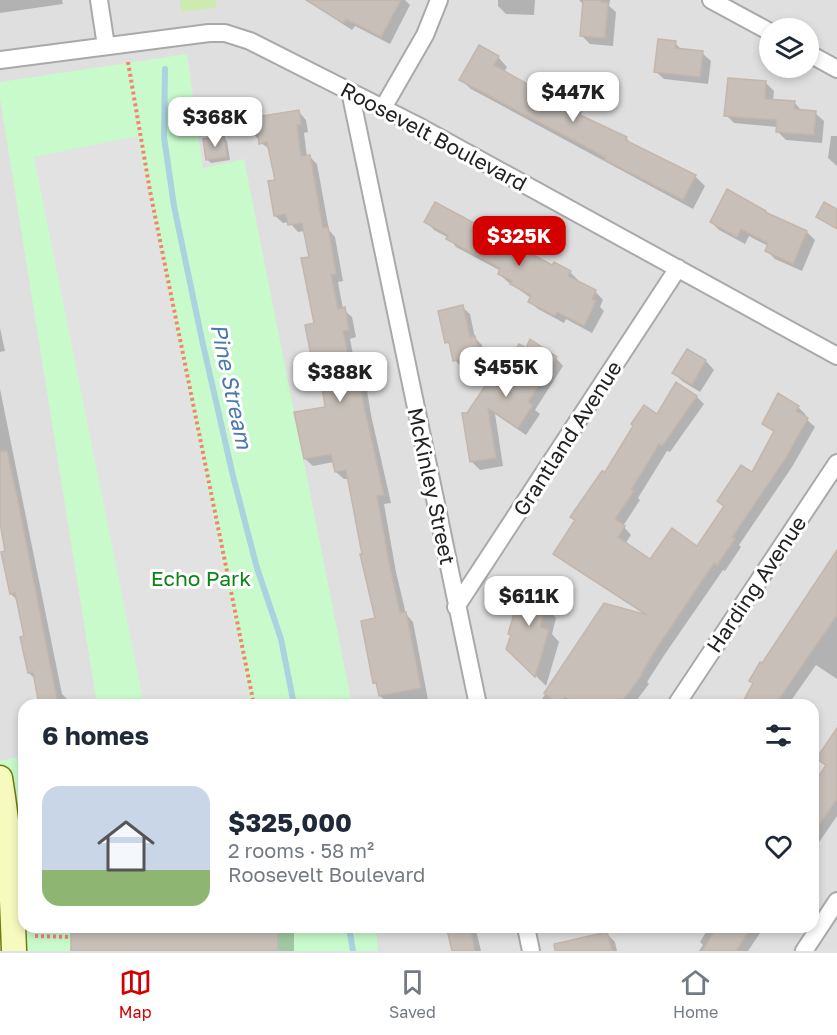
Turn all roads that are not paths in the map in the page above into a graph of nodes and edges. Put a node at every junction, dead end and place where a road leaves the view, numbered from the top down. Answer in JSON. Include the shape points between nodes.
{"nodes":[{"id":1,"x":99,"y":0,"type":"edge"},
{"id":2,"x":439,"y":0,"type":"edge"},
{"id":3,"x":711,"y":0,"type":"edge"},
{"id":4,"x":759,"y":26,"type":"edge"},
{"id":5,"x":106,"y":46,"type":"junction"},
{"id":6,"x":819,"y":59,"type":"edge"},
{"id":7,"x":0,"y":60,"type":"edge"},
{"id":8,"x":837,"y":69,"type":"edge"},
{"id":9,"x":350,"y":91,"type":"junction"},
{"id":10,"x":383,"y":108,"type":"junction"},
{"id":11,"x":678,"y":268,"type":"junction"},
{"id":12,"x":837,"y":356,"type":"edge"},
{"id":13,"x":837,"y":463,"type":"edge"},
{"id":14,"x":456,"y":607,"type":"junction"},
{"id":15,"x":477,"y":699,"type":"edge"},
{"id":16,"x":680,"y":699,"type":"edge"},
{"id":17,"x":0,"y":778,"type":"edge"},
{"id":18,"x":837,"y":901,"type":"edge"},
{"id":19,"x":819,"y":928,"type":"edge"},
{"id":20,"x":528,"y":933,"type":"edge"},
{"id":21,"x":816,"y":933,"type":"edge"},
{"id":22,"x":14,"y":951,"type":"edge"},
{"id":23,"x":531,"y":951,"type":"edge"},
{"id":24,"x":804,"y":951,"type":"edge"}],
"edges":[{"from":1,"to":5,"type":"street"},
{"from":2,"to":10,"type":"street","via":[[425,34]]},
{"from":3,"to":4,"type":"street"},
{"from":5,"to":7,"type":"street","name":"Roosevelt Boulevard"},
{"from":5,"to":9,"type":"street","name":"Roosevelt Boulevard","via":[[225,33],[250,41]]},
{"from":6,"to":8,"type":"street"},
{"from":9,"to":10,"type":"street","name":"Roosevelt Boulevard"},
{"from":9,"to":14,"type":"street","name":"McKinley Street"},
{"from":10,"to":11,"type":"street","name":"Roosevelt Boulevard"},
{"from":11,"to":12,"type":"street","name":"Roosevelt Boulevard"},
{"from":11,"to":14,"type":"street","name":"Grantland Avenue"},
{"from":13,"to":16,"type":"street","name":"Harding Avenue"},
{"from":14,"to":15,"type":"street","name":"McKinley Street"},
{"from":17,"to":22,"type":"main road","via":[[12,873]]},
{"from":18,"to":19,"type":"street"},
{"from":20,"to":23,"type":"street"},
{"from":21,"to":24,"type":"street"}]}
